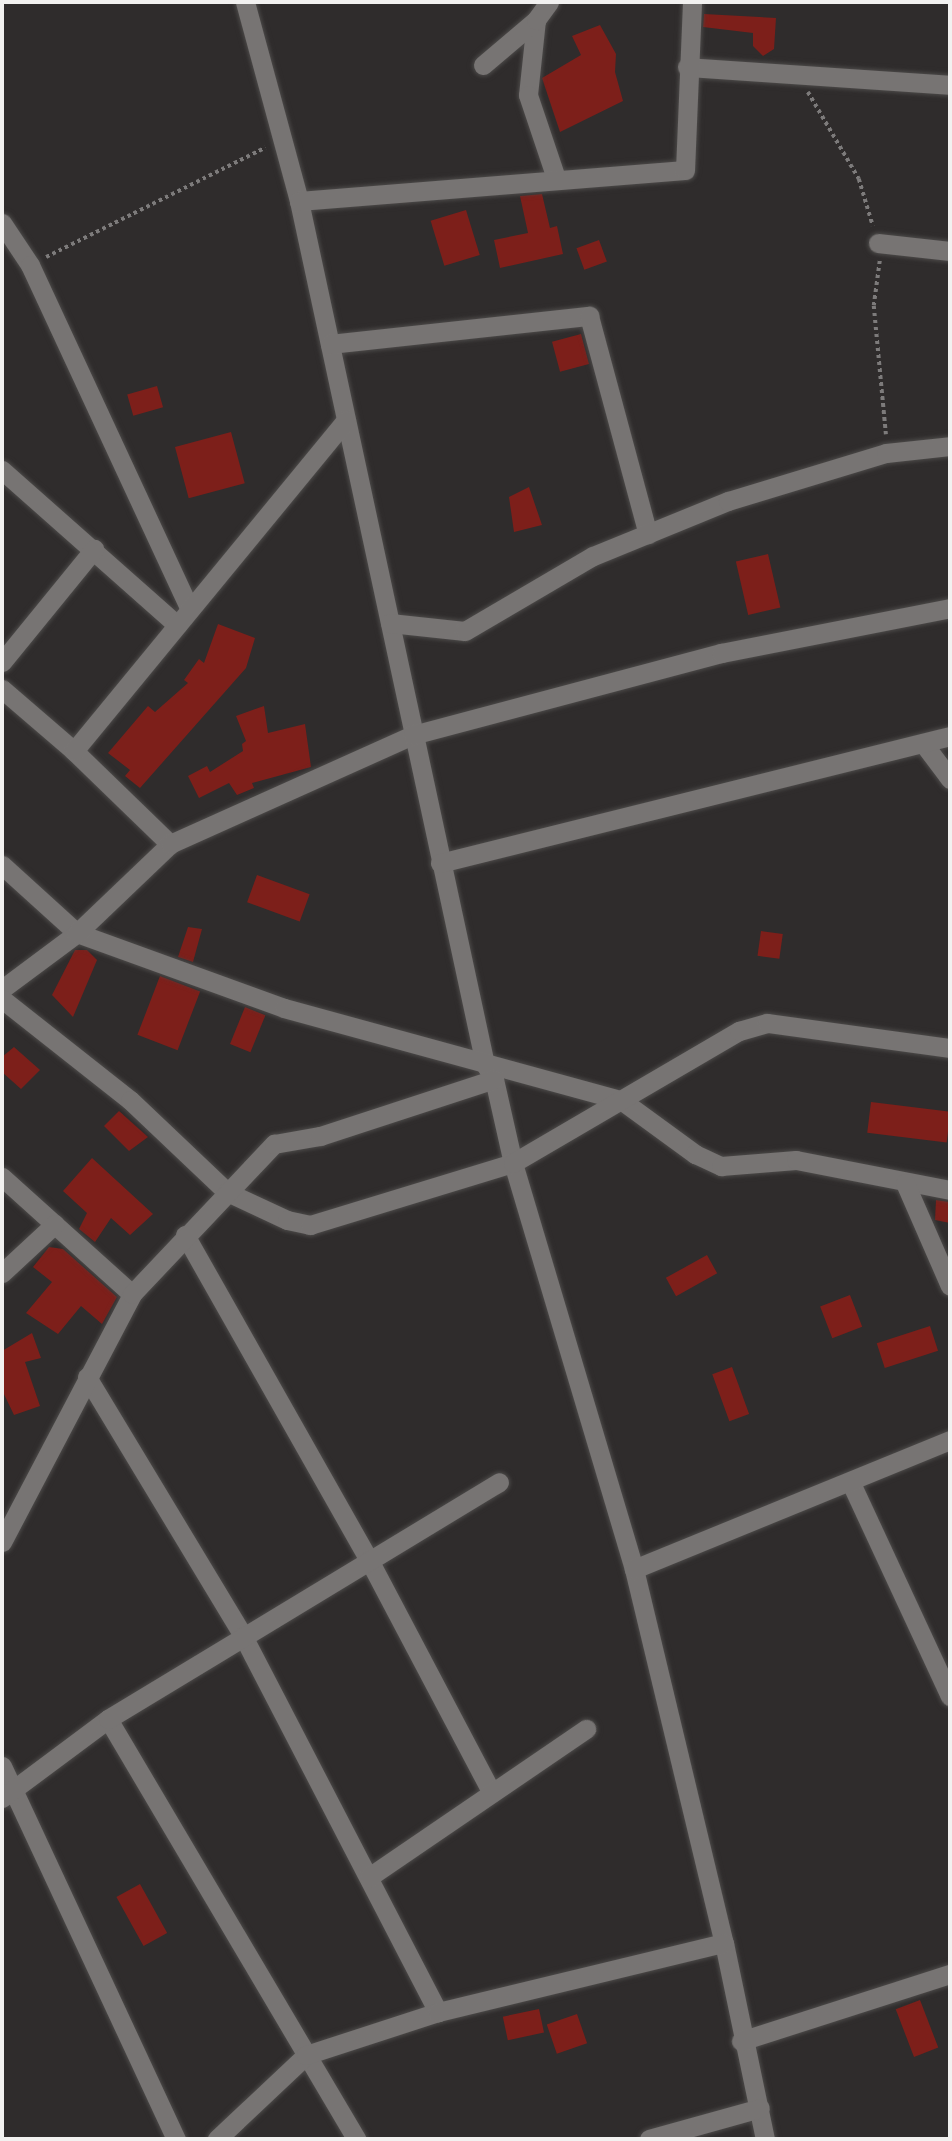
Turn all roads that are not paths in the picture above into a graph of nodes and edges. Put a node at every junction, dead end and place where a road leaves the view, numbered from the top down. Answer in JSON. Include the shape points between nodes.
{"nodes":[{"id":1,"x":245,"y":2,"type":"edge"},
{"id":2,"x":550,"y":2,"type":"edge"},
{"id":3,"x":692,"y":2,"type":"edge"},
{"id":4,"x":536,"y":20,"type":"junction"},
{"id":5,"x":482,"y":65,"type":"dead end"},
{"id":6,"x":687,"y":67,"type":"junction"},
{"id":7,"x":950,"y":85,"type":"edge"},
{"id":8,"x":556,"y":178,"type":"junction"},
{"id":9,"x":299,"y":201,"type":"junction"},
{"id":10,"x":2,"y":223,"type":"edge"},
{"id":11,"x":878,"y":243,"type":"road end"},
{"id":12,"x":950,"y":251,"type":"edge"},
{"id":13,"x":330,"y":344,"type":"junction"},
{"id":14,"x":346,"y":420,"type":"junction"},
{"id":15,"x":950,"y":446,"type":"edge"},
{"id":16,"x":2,"y":470,"type":"edge"},
{"id":17,"x":648,"y":534,"type":"junction"},
{"id":18,"x":94,"y":549,"type":"junction"},
{"id":19,"x":190,"y":608,"type":"junction"},
{"id":20,"x":950,"y":608,"type":"edge"},
{"id":21,"x":390,"y":623,"type":"junction"},
{"id":22,"x":177,"y":625,"type":"junction"},
{"id":23,"x":2,"y":662,"type":"edge"},
{"id":24,"x":2,"y":688,"type":"edge"},
{"id":25,"x":413,"y":735,"type":"junction"},
{"id":26,"x":950,"y":736,"type":"edge"},
{"id":27,"x":923,"y":743,"type":"junction"},
{"id":28,"x":74,"y":751,"type":"junction"},
{"id":29,"x":950,"y":779,"type":"edge"},
{"id":30,"x":170,"y":844,"type":"junction"},
{"id":31,"x":440,"y":863,"type":"junction"},
{"id":32,"x":2,"y":865,"type":"edge"},
{"id":33,"x":77,"y":933,"type":"junction"},
{"id":34,"x":2,"y":989,"type":"edge"},
{"id":35,"x":2,"y":999,"type":"edge"},
{"id":36,"x":950,"y":1048,"type":"edge"},
{"id":37,"x":490,"y":1072,"type":"junction"},
{"id":38,"x":621,"y":1100,"type":"junction"},
{"id":39,"x":513,"y":1163,"type":"junction"},
{"id":40,"x":2,"y":1177,"type":"edge"},
{"id":41,"x":905,"y":1183,"type":"junction"},
{"id":42,"x":950,"y":1190,"type":"edge"},
{"id":43,"x":227,"y":1192,"type":"junction"},
{"id":44,"x":55,"y":1224,"type":"junction"},
{"id":45,"x":185,"y":1235,"type":"junction"},
{"id":46,"x":2,"y":1273,"type":"edge"},
{"id":47,"x":950,"y":1286,"type":"edge"},
{"id":48,"x":132,"y":1294,"type":"junction"},
{"id":49,"x":88,"y":1377,"type":"junction"},
{"id":50,"x":950,"y":1440,"type":"edge"},
{"id":51,"x":499,"y":1482,"type":"dead end"},
{"id":52,"x":851,"y":1483,"type":"junction"},
{"id":53,"x":2,"y":1542,"type":"edge"},
{"id":54,"x":369,"y":1560,"type":"junction"},
{"id":55,"x":634,"y":1569,"type":"junction"},
{"id":56,"x":243,"y":1636,"type":"junction"},
{"id":57,"x":950,"y":1696,"type":"edge"},
{"id":58,"x":108,"y":1719,"type":"junction"},
{"id":59,"x":586,"y":1729,"type":"dead end"},
{"id":60,"x":2,"y":1766,"type":"edge"},
{"id":61,"x":492,"y":1793,"type":"junction"},
{"id":62,"x":8,"y":1794,"type":"edge"},
{"id":63,"x":369,"y":1877,"type":"junction"},
{"id":64,"x":724,"y":1943,"type":"junction"},
{"id":65,"x":950,"y":1974,"type":"edge"},
{"id":66,"x":438,"y":2012,"type":"junction"},
{"id":67,"x":741,"y":2041,"type":"junction"},
{"id":68,"x":306,"y":2055,"type":"junction"},
{"id":69,"x":760,"y":2108,"type":"junction"},
{"id":70,"x":176,"y":2139,"type":"edge"},
{"id":71,"x":216,"y":2139,"type":"edge"},
{"id":72,"x":356,"y":2139,"type":"edge"},
{"id":73,"x":649,"y":2139,"type":"edge"},
{"id":74,"x":765,"y":2139,"type":"edge"}],
"edges":[{"from":1,"to":9,"type":"street"},
{"from":2,"to":4,"type":"street"},
{"from":3,"to":6,"type":"street"},
{"from":4,"to":5,"type":"street"},
{"from":4,"to":8,"type":"street","via":[[528,95]]},
{"from":6,"to":7,"type":"street"},
{"from":6,"to":8,"type":"street","via":[[685,170]]},
{"from":8,"to":9,"type":"street"},
{"from":9,"to":13,"type":"street"},
{"from":10,"to":19,"type":"street","via":[[30,265]]},
{"from":11,"to":12,"type":"street"},
{"from":13,"to":14,"type":"street"},
{"from":13,"to":17,"type":"street","via":[[589,316]]},
{"from":14,"to":19,"type":"street"},
{"from":14,"to":21,"type":"street"},
{"from":15,"to":17,"type":"street","via":[[886,453],[727,502]]},
{"from":16,"to":18,"type":"street"},
{"from":17,"to":21,"type":"street","via":[[593,556],[465,631]]},
{"from":18,"to":22,"type":"street"},
{"from":18,"to":23,"type":"street"},
{"from":19,"to":22,"type":"street"},
{"from":20,"to":25,"type":"street","via":[[721,653]]},
{"from":21,"to":25,"type":"street"},
{"from":22,"to":28,"type":"street"},
{"from":24,"to":28,"type":"street"},
{"from":25,"to":30,"type":"street"},
{"from":25,"to":31,"type":"street"},
{"from":26,"to":27,"type":"street"},
{"from":27,"to":29,"type":"street"},
{"from":27,"to":31,"type":"street"},
{"from":28,"to":30,"type":"street"},
{"from":30,"to":33,"type":"street"},
{"from":31,"to":37,"type":"street"},
{"from":32,"to":33,"type":"street"},
{"from":33,"to":34,"type":"street"},
{"from":33,"to":37,"type":"street","via":[[284,1008]]},
{"from":35,"to":43,"type":"street","via":[[130,1100]]},
{"from":36,"to":38,"type":"street","via":[[767,1023],[739,1031]]},
{"from":37,"to":38,"type":"street"},
{"from":37,"to":39,"type":"street"},
{"from":37,"to":43,"type":"street","via":[[320,1136],[274,1144]]},
{"from":38,"to":39,"type":"street"},
{"from":38,"to":41,"type":"street","via":[[695,1154],[721,1166],[796,1160]]},
{"from":39,"to":43,"type":"street","via":[[310,1225],[287,1220]]},
{"from":39,"to":55,"type":"street"},
{"from":40,"to":44,"type":"street"},
{"from":41,"to":42,"type":"street"},
{"from":41,"to":47,"type":"street"},
{"from":43,"to":45,"type":"street"},
{"from":44,"to":46,"type":"street"},
{"from":44,"to":48,"type":"street"},
{"from":45,"to":48,"type":"street"},
{"from":45,"to":54,"type":"street"},
{"from":48,"to":49,"type":"street"},
{"from":49,"to":53,"type":"street"},
{"from":49,"to":56,"type":"street"},
{"from":50,"to":52,"type":"street"},
{"from":51,"to":54,"type":"street"},
{"from":52,"to":55,"type":"street"},
{"from":52,"to":57,"type":"street"},
{"from":54,"to":56,"type":"street"},
{"from":54,"to":61,"type":"street"},
{"from":55,"to":64,"type":"street"},
{"from":56,"to":58,"type":"street"},
{"from":56,"to":63,"type":"street"},
{"from":58,"to":62,"type":"street"},
{"from":58,"to":68,"type":"street"},
{"from":59,"to":61,"type":"street"},
{"from":60,"to":62,"type":"street"},
{"from":61,"to":63,"type":"street"},
{"from":62,"to":70,"type":"street"},
{"from":63,"to":66,"type":"street"},
{"from":64,"to":66,"type":"street"},
{"from":64,"to":67,"type":"street"},
{"from":65,"to":67,"type":"street"},
{"from":66,"to":68,"type":"street"},
{"from":67,"to":69,"type":"street"},
{"from":68,"to":71,"type":"street"},
{"from":68,"to":72,"type":"street"},
{"from":69,"to":73,"type":"street"},
{"from":69,"to":74,"type":"street"}]}
